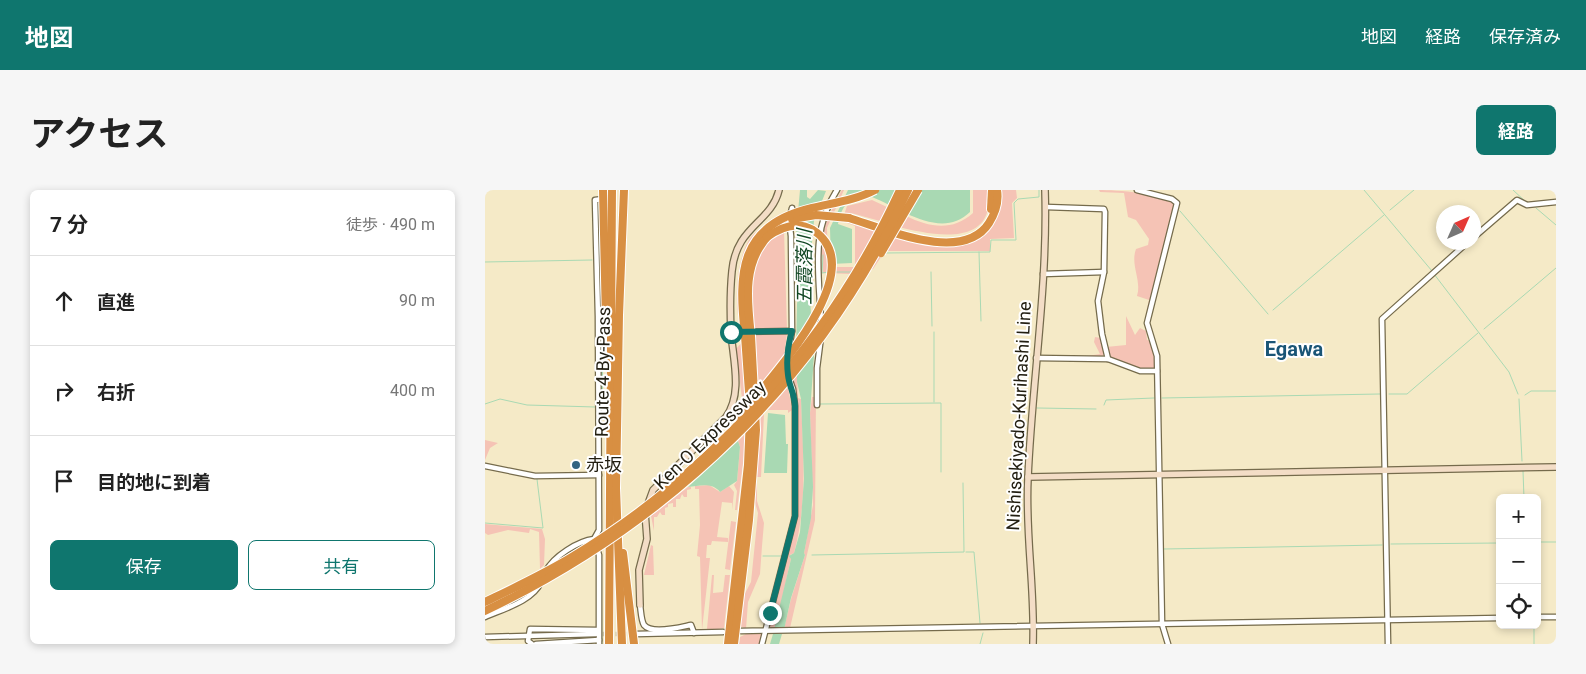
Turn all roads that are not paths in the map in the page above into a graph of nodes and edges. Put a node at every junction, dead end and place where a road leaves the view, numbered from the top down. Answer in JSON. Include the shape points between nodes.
{"nodes":[{"id":1,"x":612,"y":190,"type":"edge"},
{"id":2,"x":625,"y":190,"type":"edge"},
{"id":3,"x":779,"y":190,"type":"edge"},
{"id":4,"x":837,"y":190,"type":"edge"},
{"id":5,"x":875,"y":190,"type":"edge"},
{"id":6,"x":900,"y":190,"type":"edge"},
{"id":7,"x":908,"y":190,"type":"edge"},
{"id":8,"x":918,"y":190,"type":"edge"},
{"id":9,"x":992,"y":190,"type":"edge"},
{"id":10,"x":997,"y":190,"type":"edge"},
{"id":11,"x":1045,"y":190,"type":"edge"},
{"id":12,"x":1137,"y":190,"type":"edge"},
{"id":13,"x":603,"y":194,"type":"edge"},
{"id":14,"x":1556,"y":202,"type":"edge"},
{"id":15,"x":1046,"y":207,"type":"junction"},
{"id":16,"x":792,"y":208,"type":"dead end"},
{"id":17,"x":785,"y":217,"type":"junction"},
{"id":18,"x":849,"y":217,"type":"junction"},
{"id":19,"x":1481,"y":231,"type":"edge"},
{"id":20,"x":767,"y":237,"type":"junction"},
{"id":21,"x":1459,"y":250,"type":"edge"},
{"id":22,"x":1104,"y":272,"type":"junction"},
{"id":23,"x":1043,"y":274,"type":"junction"},
{"id":24,"x":792,"y":331,"type":"junction"},
{"id":25,"x":731,"y":332,"type":"junction"},
{"id":26,"x":749,"y":336,"type":"junction"},
{"id":27,"x":805,"y":358,"type":"junction"},
{"id":28,"x":1036,"y":358,"type":"junction"},
{"id":29,"x":1107,"y":359,"type":"junction"},
{"id":30,"x":1157,"y":371,"type":"junction"},
{"id":31,"x":817,"y":405,"type":"dead end"},
{"id":32,"x":611,"y":436,"type":"junction"},
{"id":33,"x":599,"y":459,"type":"junction"},
{"id":34,"x":610,"y":460,"type":"junction"},
{"id":35,"x":485,"y":466,"type":"edge"},
{"id":36,"x":1556,"y":467,"type":"edge"},
{"id":37,"x":691,"y":469,"type":"junction"},
{"id":38,"x":1385,"y":470,"type":"junction"},
{"id":39,"x":1159,"y":474,"type":"junction"},
{"id":40,"x":599,"y":475,"type":"junction"},
{"id":41,"x":1028,"y":476,"type":"junction"},
{"id":42,"x":616,"y":488,"type":"junction"},
{"id":43,"x":594,"y":539,"type":"junction"},
{"id":44,"x":485,"y":602,"type":"edge"},
{"id":45,"x":640,"y":605,"type":"joint"},
{"id":46,"x":485,"y":611,"type":"edge"},
{"id":47,"x":485,"y":617,"type":"edge"},
{"id":48,"x":1556,"y":617,"type":"edge"},
{"id":49,"x":1496,"y":618,"type":"edge"},
{"id":50,"x":1541,"y":618,"type":"edge"},
{"id":51,"x":1388,"y":620,"type":"junction"},
{"id":52,"x":1162,"y":624,"type":"junction"},
{"id":53,"x":1034,"y":626,"type":"junction"},
{"id":54,"x":597,"y":632,"type":"junction"},
{"id":55,"x":723,"y":632,"type":"dead end"},
{"id":56,"x":741,"y":632,"type":"dead end"},
{"id":57,"x":767,"y":632,"type":"junction"},
{"id":58,"x":694,"y":633,"type":"junction"},
{"id":59,"x":636,"y":634,"type":"tunnel mouth"},
{"id":60,"x":527,"y":636,"type":"junction"},
{"id":61,"x":485,"y":637,"type":"edge"},
{"id":62,"x":599,"y":642,"type":"edge"},
{"id":63,"x":532,"y":644,"type":"edge"},
{"id":64,"x":537,"y":644,"type":"edge"},
{"id":65,"x":609,"y":644,"type":"edge"},
{"id":66,"x":623,"y":644,"type":"edge"},
{"id":67,"x":634,"y":644,"type":"edge"},
{"id":68,"x":726,"y":644,"type":"edge"},
{"id":69,"x":734,"y":644,"type":"edge"},
{"id":70,"x":762,"y":644,"type":"edge"},
{"id":71,"x":1033,"y":644,"type":"edge"},
{"id":72,"x":1168,"y":644,"type":"edge"},
{"id":73,"x":1388,"y":644,"type":"edge"}],
"edges":[{"from":1,"to":32,"type":"highway","name":"Route 4 By-Pass"},
{"from":2,"to":42,"type":"highway","name":"Route 4 By-Pass"},
{"from":3,"to":25,"type":"street","via":[[770,209],[747,232],[735,254]]},
{"from":4,"to":31,"type":"street","via":[[821,224],[817,250],[821,339]]},
{"from":5,"to":17,"type":"highway","bridge":true},
{"from":6,"to":37,"type":"highway","name":"Ken-O Expressway","bridge":true,"via":[[853,276],[802,350],[760,401]]},
{"from":7,"to":27,"type":"highway","name":"Ken-O Expressway","bridge":true,"via":[[860,279]]},
{"from":8,"to":27,"type":"highway","bridge":true,"via":[[843,314]]},
{"from":9,"to":18,"type":"highway","via":[[993,202],[986,220],[973,232],[961,237],[923,236]]},
{"from":10,"to":18,"type":"highway","via":[[997,206],[987,226],[976,236],[961,241],[921,240]]},
{"from":11,"to":15,"type":"street","name":"Nishisekiyado-Kurihashi Line"},
{"from":12,"to":30,"type":"street","via":[[1177,203],[1147,323],[1156,349]]},
{"from":13,"to":32,"type":"highway"},
{"from":13,"to":33,"type":"street","via":[[595,200]]},
{"from":14,"to":19,"type":"street","via":[[1527,205],[1517,200]]},
{"from":15,"to":22,"type":"street","via":[[1104,209]]},
{"from":15,"to":23,"type":"street","name":"Nishisekiyado-Kurihashi Line"},
{"from":16,"to":24,"type":"street","via":[[789,220]]},
{"from":17,"to":18,"type":"highway","bridge":true,"via":[[813,211]]},
{"from":17,"to":26,"type":"highway","bridge":true,"via":[[759,237],[747,259],[741,294]]},
{"from":18,"to":20,"type":"highway","bridge":true,"via":[[801,217],[781,225]]},
{"from":20,"to":26,"type":"highway","bridge":true,"via":[[755,254],[748,277]]},
{"from":20,"to":37,"type":"highway","bridge":true,"via":[[793,226],[812,230],[822,238],[832,261],[827,292],[811,324],[788,355],[728,430]]},
{"from":21,"to":38,"type":"street","via":[[1382,319]]},
{"from":22,"to":23,"type":"street"},
{"from":22,"to":29,"type":"street","via":[[1098,301]]},
{"from":23,"to":28,"type":"street","name":"Nishisekiyado-Kurihashi Line"},
{"from":24,"to":25,"type":"street"},
{"from":24,"to":57,"type":"street","via":[[788,376],[795,406],[795,516]]},
{"from":25,"to":45,"type":"street","via":[[735,383],[733,406],[648,499],[645,512],[647,540],[639,570]]},
{"from":26,"to":68,"type":"highway","via":[[750,433]]},
{"from":26,"to":69,"type":"highway","via":[[756,430]]},
{"from":27,"to":46,"type":"highway","name":"Ken-O Expressway","bridge":true,"via":[[745,428],[650,513],[577,563]]},
{"from":28,"to":29,"type":"street"},
{"from":28,"to":41,"type":"street","name":"Nishisekiyado-Kurihashi Line"},
{"from":29,"to":30,"type":"street","via":[[1140,371]]},
{"from":30,"to":39,"type":"street"},
{"from":32,"to":34,"type":"highway","name":"Route 4 By-Pass"},
{"from":33,"to":34,"type":"street"},
{"from":33,"to":40,"type":"street"},
{"from":34,"to":65,"type":"highway","name":"Route 4 By-Pass"},
{"from":35,"to":40,"type":"street","via":[[535,476]]},
{"from":36,"to":38,"type":"street"},
{"from":37,"to":44,"type":"highway","name":"Ken-O Expressway","bridge":true,"via":[[573,556]]},
{"from":38,"to":39,"type":"street"},
{"from":38,"to":51,"type":"street"},
{"from":39,"to":41,"type":"street"},
{"from":39,"to":52,"type":"street"},
{"from":40,"to":43,"type":"street","via":[[599,530]]},
{"from":41,"to":53,"type":"street","name":"Nishisekiyado-Kurihashi Line","via":[[1026,517]]},
{"from":42,"to":66,"type":"highway","name":"Route 4 By-Pass"},
{"from":42,"to":67,"type":"highway"},
{"from":43,"to":47,"type":"street","via":[[554,560],[534,593]]},
{"from":43,"to":54,"type":"street","via":[[599,555]]},
{"from":45,"to":58,"type":"street","via":[[644,625],[649,628],[691,625]]},
{"from":48,"to":50,"type":"street"},
{"from":49,"to":51,"type":"street"},
{"from":51,"to":52,"type":"street"},
{"from":51,"to":73,"type":"street"},
{"from":52,"to":53,"type":"street"},
{"from":52,"to":72,"type":"street"},
{"from":53,"to":57,"type":"street"},
{"from":53,"to":71,"type":"street","name":"Nishisekiyado-Kurihashi Line"},
{"from":54,"to":60,"type":"street","via":[[533,628],[529,629]]},
{"from":54,"to":62,"type":"street"},
{"from":55,"to":58,"type":"street"},
{"from":56,"to":57,"type":"street"},
{"from":57,"to":70,"type":"street"},
{"from":58,"to":59,"type":"street"},
{"from":60,"to":61,"type":"street"},
{"from":60,"to":63,"type":"street"},
{"from":62,"to":64,"type":"street"}]}
